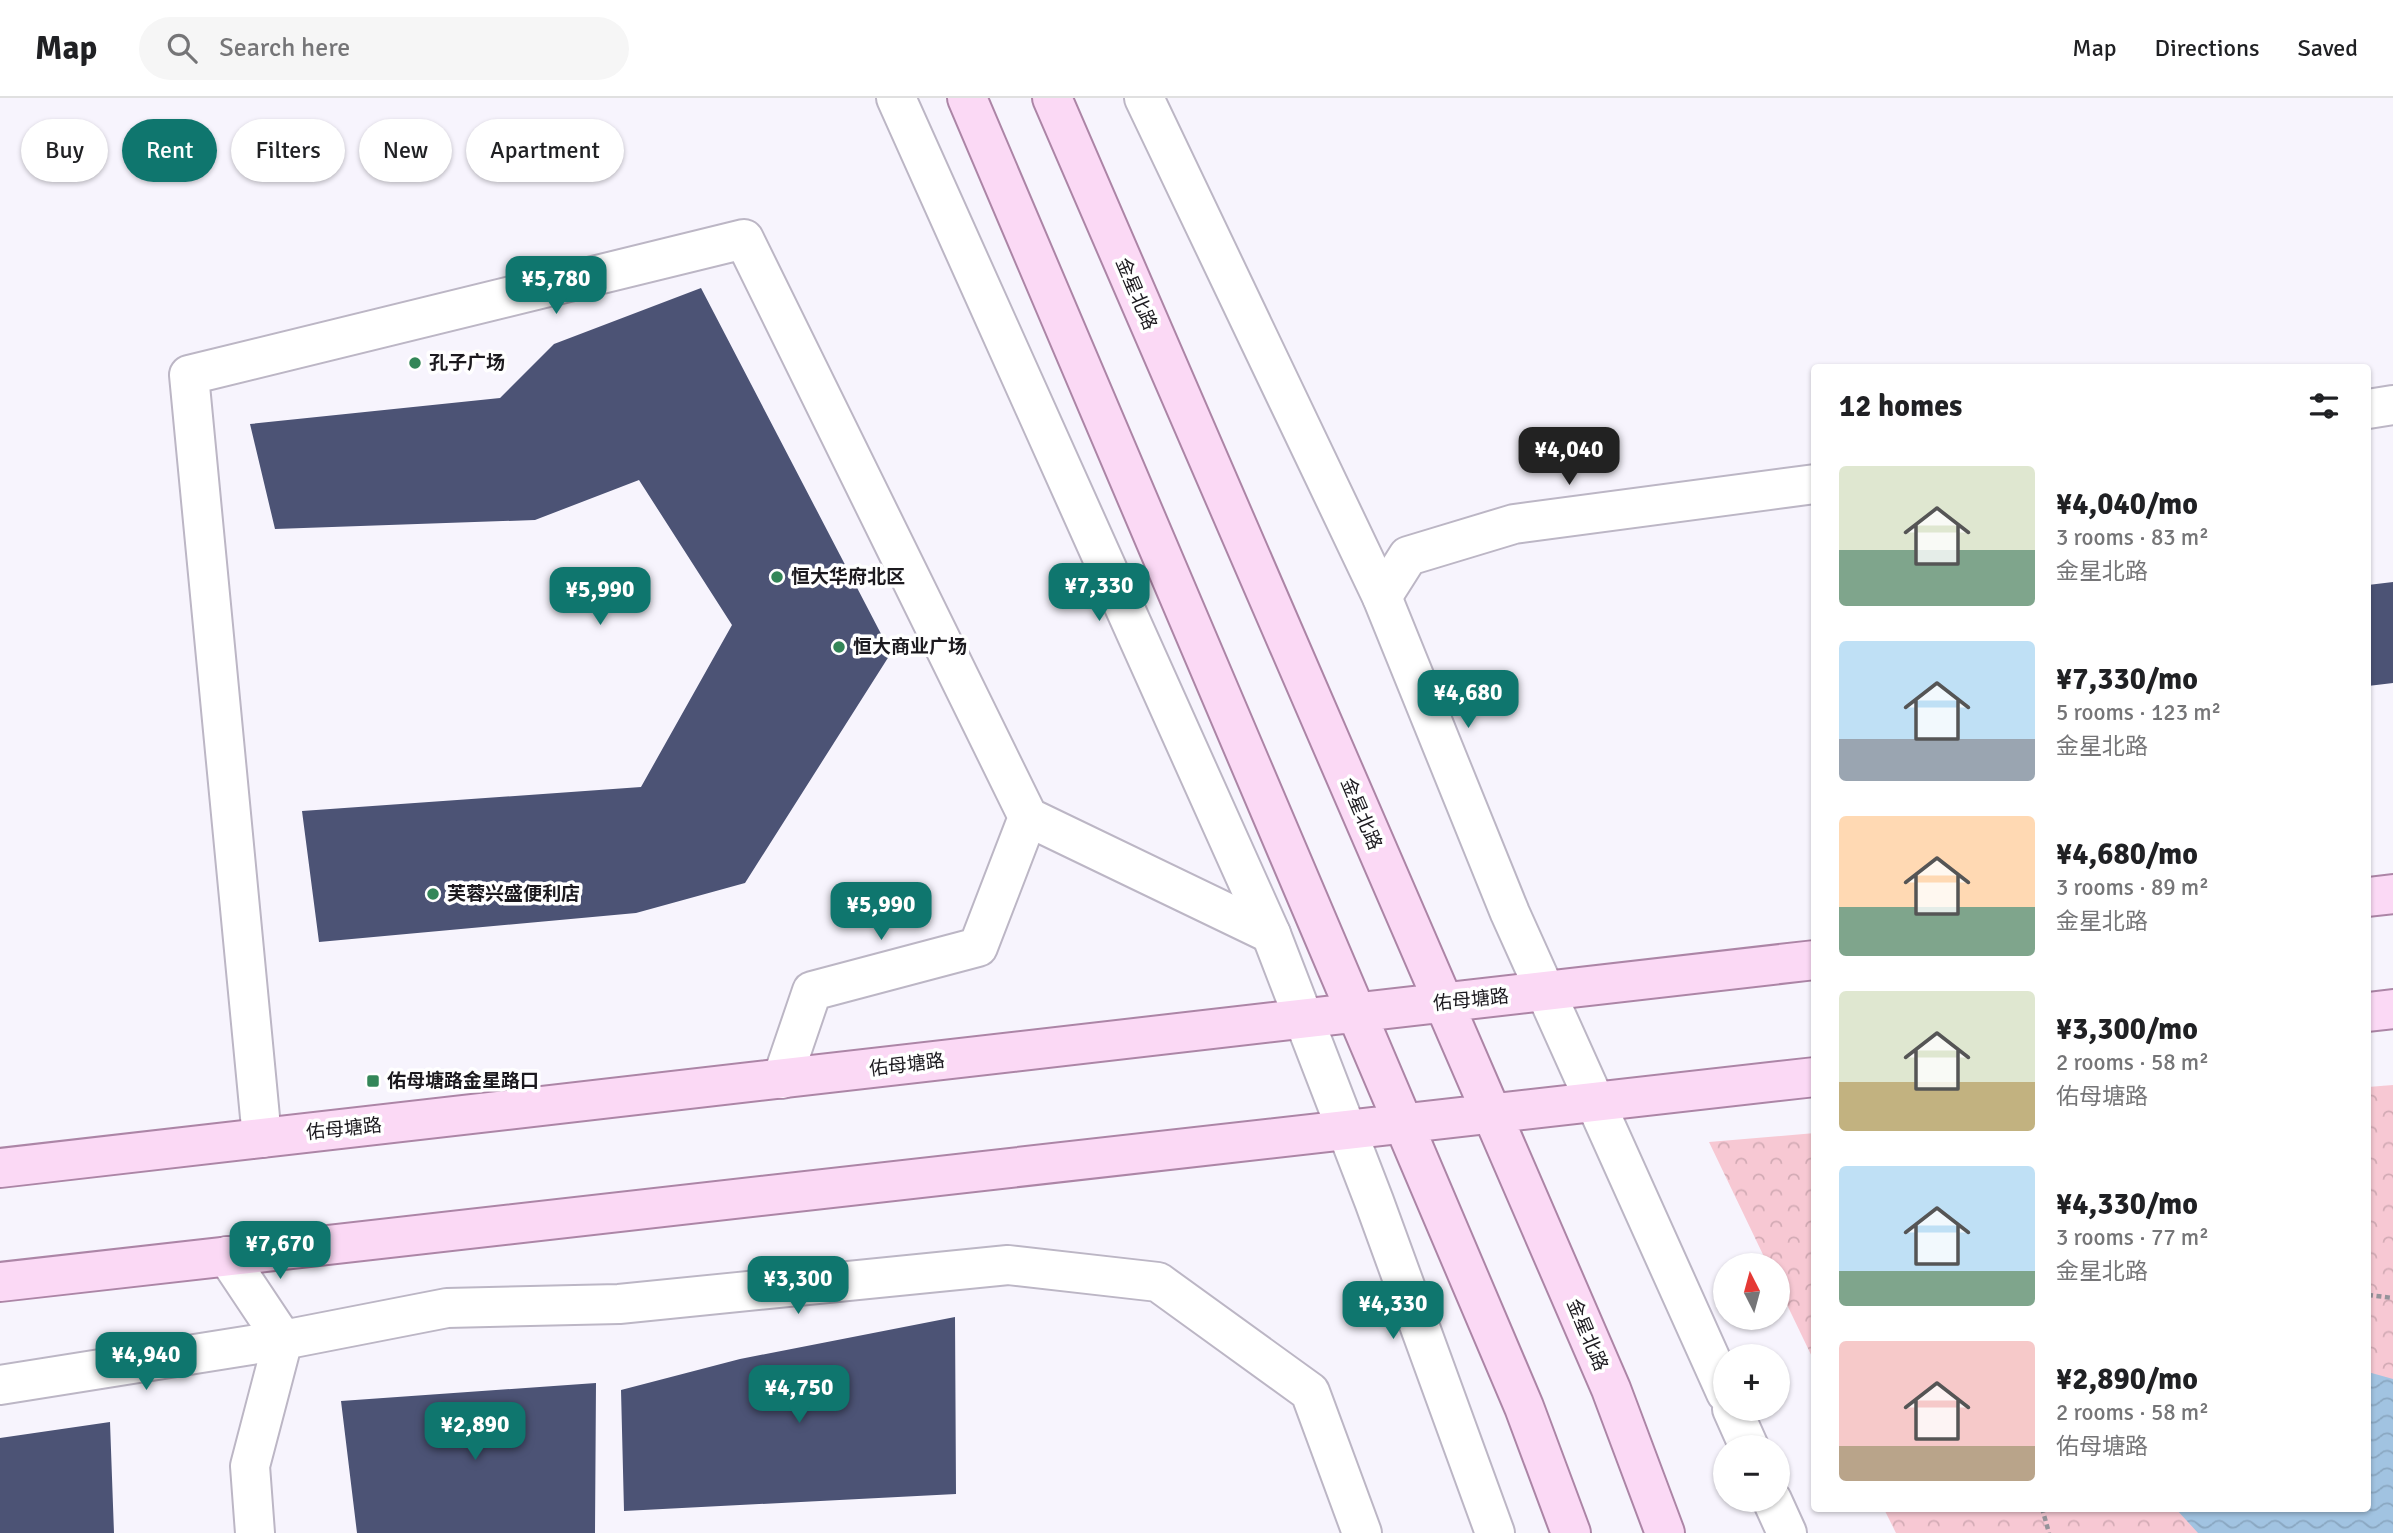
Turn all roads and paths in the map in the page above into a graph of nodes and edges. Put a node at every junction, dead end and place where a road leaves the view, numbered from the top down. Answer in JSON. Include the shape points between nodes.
{"nodes":[{"id":1,"x":896,"y":98,"type":"edge"},
{"id":2,"x":967,"y":98,"type":"edge"},
{"id":3,"x":1052,"y":98,"type":"edge"},
{"id":4,"x":1144,"y":98,"type":"edge"},
{"id":5,"x":2393,"y":405,"type":"edge"},
{"id":6,"x":2371,"y":409,"type":"edge"},
{"id":7,"x":1811,"y":485,"type":"edge"},
{"id":8,"x":1382,"y":597,"type":"junction"},
{"id":9,"x":1028,"y":817,"type":"junction"},
{"id":10,"x":2393,"y":894,"type":"edge"},
{"id":11,"x":2371,"y":897,"type":"edge"},
{"id":12,"x":1271,"y":934,"type":"junction"},
{"id":13,"x":1811,"y":960,"type":"edge"},
{"id":14,"x":1546,"y":991,"type":"junction"},
{"id":15,"x":1443,"y":1003,"type":"junction"},
{"id":16,"x":2393,"y":1009,"type":"edge"},
{"id":17,"x":2371,"y":1012,"type":"edge"},
{"id":18,"x":1356,"y":1013,"type":"junction"},
{"id":19,"x":1304,"y":1019,"type":"junction"},
{"id":20,"x":1811,"y":1077,"type":"edge"},
{"id":21,"x":782,"y":1079,"type":"junction"},
{"id":22,"x":1596,"y":1101,"type":"junction"},
{"id":23,"x":1491,"y":1113,"type":"junction"},
{"id":24,"x":1403,"y":1122,"type":"junction"},
{"id":25,"x":1346,"y":1129,"type":"junction"},
{"id":26,"x":262,"y":1138,"type":"junction"},
{"id":27,"x":0,"y":1168,"type":"edge"},
{"id":28,"x":227,"y":1256,"type":"junction"},
{"id":29,"x":0,"y":1282,"type":"edge"},
{"id":30,"x":2371,"y":1295,"type":"edge"},
{"id":31,"x":2393,"y":1298,"type":"edge"},
{"id":32,"x":283,"y":1340,"type":"junction"},
{"id":33,"x":1713,"y":1364,"type":"edge"},
{"id":34,"x":0,"y":1385,"type":"edge"},
{"id":35,"x":1777,"y":1512,"type":"edge"},
{"id":36,"x":2043,"y":1512,"type":"edge"},
{"id":37,"x":255,"y":1533,"type":"edge"},
{"id":38,"x":1362,"y":1533,"type":"edge"},
{"id":39,"x":1495,"y":1533,"type":"edge"},
{"id":40,"x":1571,"y":1533,"type":"edge"},
{"id":41,"x":1665,"y":1533,"type":"edge"},
{"id":42,"x":1787,"y":1533,"type":"edge"},
{"id":43,"x":2049,"y":1533,"type":"edge"}],
"edges":[{"from":1,"to":12,"type":"street"},
{"from":2,"to":18,"type":"main road"},
{"from":3,"to":15,"type":"main road","name":"金星北路"},
{"from":4,"to":8,"type":"street"},
{"from":5,"to":6,"type":"street"},
{"from":7,"to":8,"type":"street","via":[[1514,524],[1408,556]]},
{"from":8,"to":14,"type":"street"},
{"from":9,"to":12,"type":"street"},
{"from":9,"to":21,"type":"street","via":[[978,947],[812,991]]},
{"from":9,"to":26,"type":"street","via":[[744,239],[189,375]]},
{"from":10,"to":11,"type":"main road"},
{"from":12,"to":19,"type":"street"},
{"from":13,"to":14,"type":"main road","name":"佑母塘路"},
{"from":14,"to":15,"type":"main road","name":"佑母塘路"},
{"from":14,"to":22,"type":"street"},
{"from":15,"to":18,"type":"main road","name":"佑母塘路"},
{"from":15,"to":23,"type":"main road","name":"金星北路"},
{"from":16,"to":17,"type":"main road"},
{"from":18,"to":19,"type":"main road","name":"佑母塘路"},
{"from":18,"to":24,"type":"main road"},
{"from":19,"to":21,"type":"main road","name":"佑母塘路"},
{"from":19,"to":25,"type":"street"},
{"from":20,"to":22,"type":"main road"},
{"from":21,"to":26,"type":"main road","name":"佑母塘路"},
{"from":22,"to":23,"type":"main road"},
{"from":22,"to":33,"type":"street"},
{"from":23,"to":24,"type":"main road"},
{"from":23,"to":41,"type":"main road","name":"金星北路","via":[[1611,1389]]},
{"from":24,"to":25,"type":"main road"},
{"from":24,"to":40,"type":"main road","via":[[1524,1407]]},
{"from":25,"to":28,"type":"main road"},
{"from":25,"to":39,"type":"street"},
{"from":26,"to":27,"type":"main road","name":"佑母塘路"},
{"from":28,"to":29,"type":"main road"},
{"from":28,"to":32,"type":"street"},
{"from":30,"to":31,"type":"path"},
{"from":32,"to":34,"type":"street"},
{"from":32,"to":37,"type":"street","via":[[250,1466]]},
{"from":32,"to":38,"type":"street","via":[[447,1308],[619,1304],[1007,1265],[1158,1282],[1310,1392]]},
{"from":35,"to":42,"type":"street"},
{"from":36,"to":43,"type":"path"}]}
